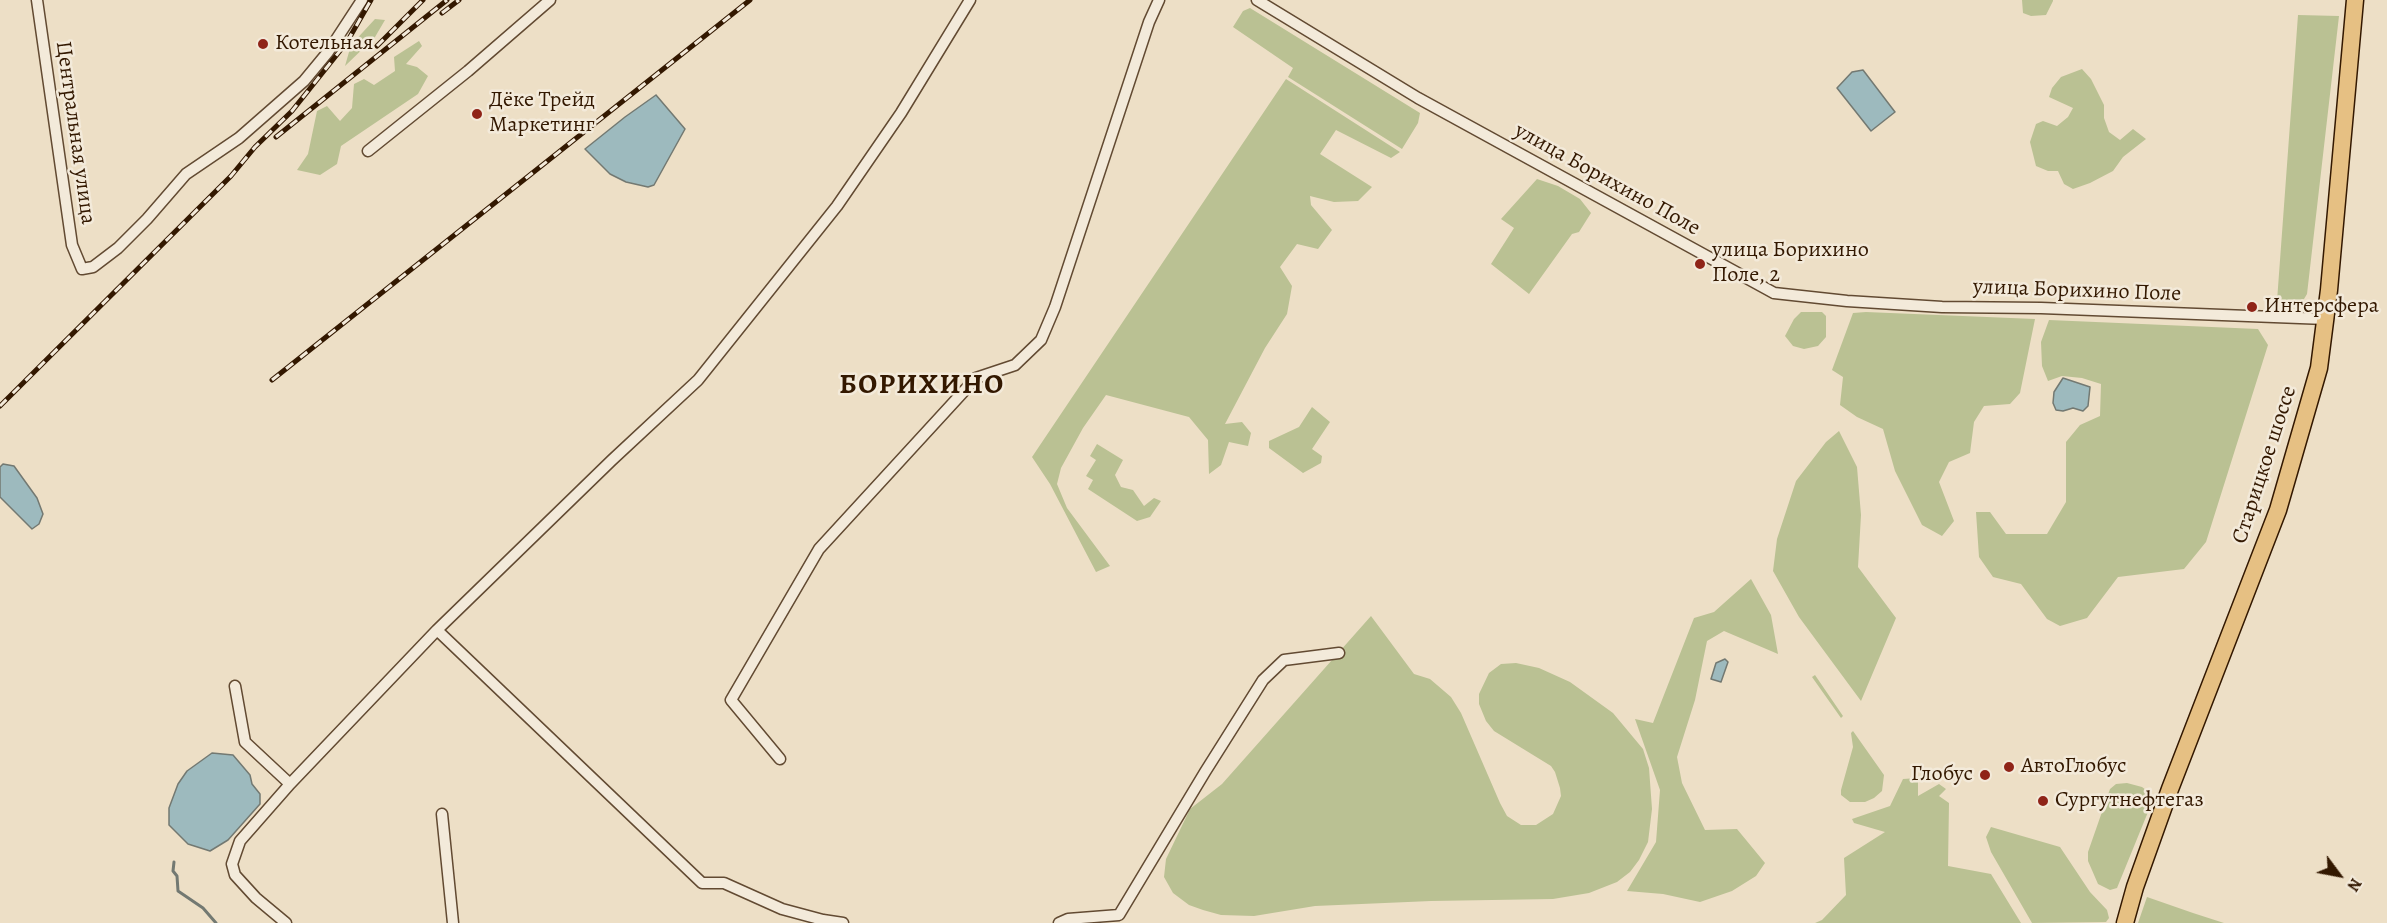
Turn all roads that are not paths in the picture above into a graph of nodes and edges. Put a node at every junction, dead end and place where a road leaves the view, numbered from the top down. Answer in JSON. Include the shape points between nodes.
{"nodes":[{"id":1,"x":38,"y":0,"type":"edge"},
{"id":2,"x":362,"y":0,"type":"edge"},
{"id":3,"x":550,"y":0,"type":"edge"},
{"id":4,"x":969,"y":0,"type":"edge"},
{"id":5,"x":1159,"y":0,"type":"edge"},
{"id":6,"x":1257,"y":0,"type":"edge"},
{"id":7,"x":2355,"y":0,"type":"edge"},
{"id":8,"x":368,"y":151,"type":"dead end"},
{"id":9,"x":2326,"y":319,"type":"junction"},
{"id":10,"x":437,"y":630,"type":"junction"},
{"id":11,"x":1339,"y":653,"type":"dead end"},
{"id":12,"x":235,"y":686,"type":"dead end"},
{"id":13,"x":780,"y":759,"type":"dead end"},
{"id":14,"x":290,"y":784,"type":"junction"},
{"id":15,"x":442,"y":814,"type":"dead end"},
{"id":16,"x":286,"y":923,"type":"edge"},
{"id":17,"x":453,"y":923,"type":"edge"},
{"id":18,"x":843,"y":923,"type":"edge"},
{"id":19,"x":1059,"y":923,"type":"edge"},
{"id":20,"x":2125,"y":923,"type":"edge"}],
"edges":[{"from":1,"to":2,"type":"street","name":"Центральная улица","via":[[72,245],[81,269],[93,267],[118,248],[186,174],[239,138],[304,81]]},
{"from":3,"to":8,"type":"street"},
{"from":4,"to":10,"type":"street","via":[[901,112],[837,206],[698,380]]},
{"from":5,"to":13,"type":"street","via":[[1041,340],[1015,365],[976,378],[819,549],[731,700]]},
{"from":6,"to":9,"type":"street","name":"улица Борихино Поле","via":[[1418,98],[1774,293],[1942,307]]},
{"from":7,"to":9,"type":"main road","name":"Старицкое шоссе"},
{"from":9,"to":20,"type":"main road","name":"Старицкое шоссе","via":[[2319,368],[2278,510],[2169,789]]},
{"from":10,"to":14,"type":"street"},
{"from":10,"to":18,"type":"street","via":[[702,883],[724,883],[782,909]]},
{"from":11,"to":19,"type":"street","via":[[1284,660],[1263,680],[1119,915]]},
{"from":12,"to":14,"type":"street","via":[[245,742]]},
{"from":14,"to":16,"type":"street","via":[[240,841],[232,864],[241,883]]},
{"from":15,"to":17,"type":"street"}]}
